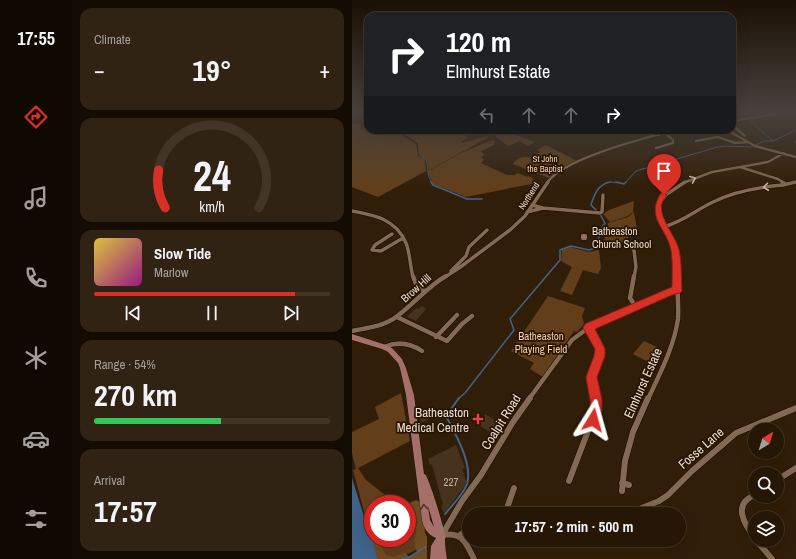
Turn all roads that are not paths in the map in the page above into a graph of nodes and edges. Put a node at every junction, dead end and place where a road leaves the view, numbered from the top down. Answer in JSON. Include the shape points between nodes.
{"nodes":[{"id":1,"x":649,"y":137,"type":"edge"},
{"id":2,"x":669,"y":137,"type":"edge"},
{"id":3,"x":718,"y":137,"type":"edge"},
{"id":4,"x":718,"y":137,"type":"edge"},
{"id":5,"x":739,"y":137,"type":"edge"},
{"id":6,"x":696,"y":141,"type":"dead end"},
{"id":7,"x":747,"y":142,"type":"junction"},
{"id":8,"x":656,"y":148,"type":"dead end"},
{"id":9,"x":776,"y":153,"type":"dead end"},
{"id":10,"x":782,"y":154,"type":"junction"},
{"id":11,"x":796,"y":157,"type":"edge"},
{"id":12,"x":740,"y":167,"type":"junction"},
{"id":13,"x":796,"y":182,"type":"edge"},
{"id":14,"x":783,"y":185,"type":"junction"},
{"id":15,"x":603,"y":195,"type":"dead end"},
{"id":16,"x":532,"y":205,"type":"junction"},
{"id":17,"x":543,"y":208,"type":"junction"},
{"id":18,"x":352,"y":211,"type":"edge"},
{"id":19,"x":527,"y":212,"type":"junction"},
{"id":20,"x":663,"y":226,"type":"junction"},
{"id":21,"x":487,"y":230,"type":"dead end"},
{"id":22,"x":392,"y":234,"type":"dead end"},
{"id":23,"x":403,"y":238,"type":"junction"},
{"id":24,"x":632,"y":248,"type":"dead end"},
{"id":25,"x":450,"y":273,"type":"junction"},
{"id":26,"x":424,"y":291,"type":"junction"},
{"id":27,"x":677,"y":291,"type":"junction"},
{"id":28,"x":636,"y":307,"type":"junction"},
{"id":29,"x":457,"y":315,"type":"dead end"},
{"id":30,"x":472,"y":316,"type":"dead end"},
{"id":31,"x":396,"y":317,"type":"junction"},
{"id":32,"x":588,"y":328,"type":"junction"},
{"id":33,"x":352,"y":331,"type":"edge"},
{"id":34,"x":352,"y":337,"type":"edge"},
{"id":35,"x":436,"y":337,"type":"junction"},
{"id":36,"x":384,"y":347,"type":"junction"},
{"id":37,"x":422,"y":351,"type":"dead end"},
{"id":38,"x":796,"y":408,"type":"edge"},
{"id":39,"x":796,"y":468,"type":"edge"},
{"id":40,"x":784,"y":476,"type":"edge"},
{"id":41,"x":569,"y":481,"type":"dead end"},
{"id":42,"x":622,"y":483,"type":"junction"},
{"id":43,"x":629,"y":485,"type":"dead end"},
{"id":44,"x":514,"y":488,"type":"dead end"},
{"id":45,"x":622,"y":491,"type":"dead end"},
{"id":46,"x":748,"y":499,"type":"edge"},
{"id":47,"x":507,"y":507,"type":"edge"},
{"id":48,"x":644,"y":507,"type":"edge"},
{"id":49,"x":748,"y":528,"type":"edge"},
{"id":50,"x":441,"y":535,"type":"junction"},
{"id":51,"x":460,"y":536,"type":"joint"},
{"id":52,"x":762,"y":547,"type":"edge"},
{"id":53,"x":435,"y":559,"type":"edge"},
{"id":54,"x":442,"y":559,"type":"edge"},
{"id":55,"x":474,"y":559,"type":"edge"},
{"id":56,"x":772,"y":559,"type":"edge"}],
"edges":[{"from":1,"to":16,"type":"street","name":"Northend","via":[[605,150],[564,168],[549,180]]},
{"from":2,"to":8,"type":"street","via":[[673,143]]},
{"from":3,"to":7,"type":"street","via":[[735,143]]},
{"from":4,"to":6,"type":"street"},
{"from":5,"to":7,"type":"street"},
{"from":7,"to":10,"type":"street"},
{"from":9,"to":10,"type":"street"},
{"from":10,"to":11,"type":"street"},
{"from":10,"to":12,"type":"street","name":"Elmhurst Estate","via":[[767,162]]},
{"from":12,"to":14,"type":"street","via":[[778,179],[784,182]]},
{"from":20,"to":12,"type":"street","name":"Elmhurst Estate","one_way":true,"via":[[659,203],[667,192],[693,178]]},
{"from":13,"to":14,"type":"street"},
{"from":14,"to":20,"type":"street","one_way":true,"via":[[734,193],[718,199],[684,220]]},
{"from":15,"to":17,"type":"street","via":[[602,212],[599,214]]},
{"from":16,"to":17,"type":"street"},
{"from":16,"to":19,"type":"street","name":"Northend"},
{"from":17,"to":19,"type":"street"},
{"from":18,"to":23,"type":"street","via":[[385,219]]},
{"from":19,"to":25,"type":"street","name":"Northend","via":[[510,230]]},
{"from":20,"to":27,"type":"street","name":"Elmhurst Estate","via":[[676,251]]},
{"from":21,"to":25,"type":"street","via":[[469,247],[466,256]]},
{"from":22,"to":23,"type":"street","via":[[375,245],[372,250],[381,251]]},
{"from":23,"to":26,"type":"street","via":[[416,284]]},
{"from":24,"to":28,"type":"street","via":[[636,267],[630,298]]},
{"from":25,"to":26,"type":"street","name":"Brow Hill","via":[[436,280]]},
{"from":26,"to":31,"type":"street","name":"Brow Hill"},
{"from":27,"to":28,"type":"street","via":[[670,291]]},
{"from":27,"to":42,"type":"street","name":"Elmhurst Estate","via":[[678,317],[675,334],[670,351],[633,432]]},
{"from":28,"to":32,"type":"street"},
{"from":29,"to":35,"type":"street"},
{"from":30,"to":35,"type":"street","via":[[447,341]]},
{"from":31,"to":33,"type":"street","via":[[381,324]]},
{"from":31,"to":35,"type":"street"},
{"from":32,"to":41,"type":"street","via":[[600,349],[592,377],[596,410]]},
{"from":32,"to":50,"type":"street","name":"Coalpit Road","via":[[572,340],[525,406]]},
{"from":34,"to":36,"type":"street"},
{"from":36,"to":37,"type":"street","via":[[392,343],[409,344]]},
{"from":36,"to":50,"type":"street","via":[[400,361],[408,385],[426,520],[428,528],[433,533]]},
{"from":38,"to":48,"type":"street","name":"Fosse Lane","via":[[736,434],[668,495]]},
{"from":39,"to":40,"type":"street"},
{"from":42,"to":43,"type":"street"},
{"from":42,"to":45,"type":"street","name":"Elmhurst Estate"},
{"from":44,"to":47,"type":"street"},
{"from":46,"to":49,"type":"street","via":[[742,507],[742,515]]},
{"from":50,"to":51,"type":"street","via":[[453,533]]},
{"from":50,"to":53,"type":"street","via":[[436,546]]},
{"from":50,"to":54,"type":"street"},
{"from":51,"to":55,"type":"street"},
{"from":52,"to":56,"type":"street"}]}
